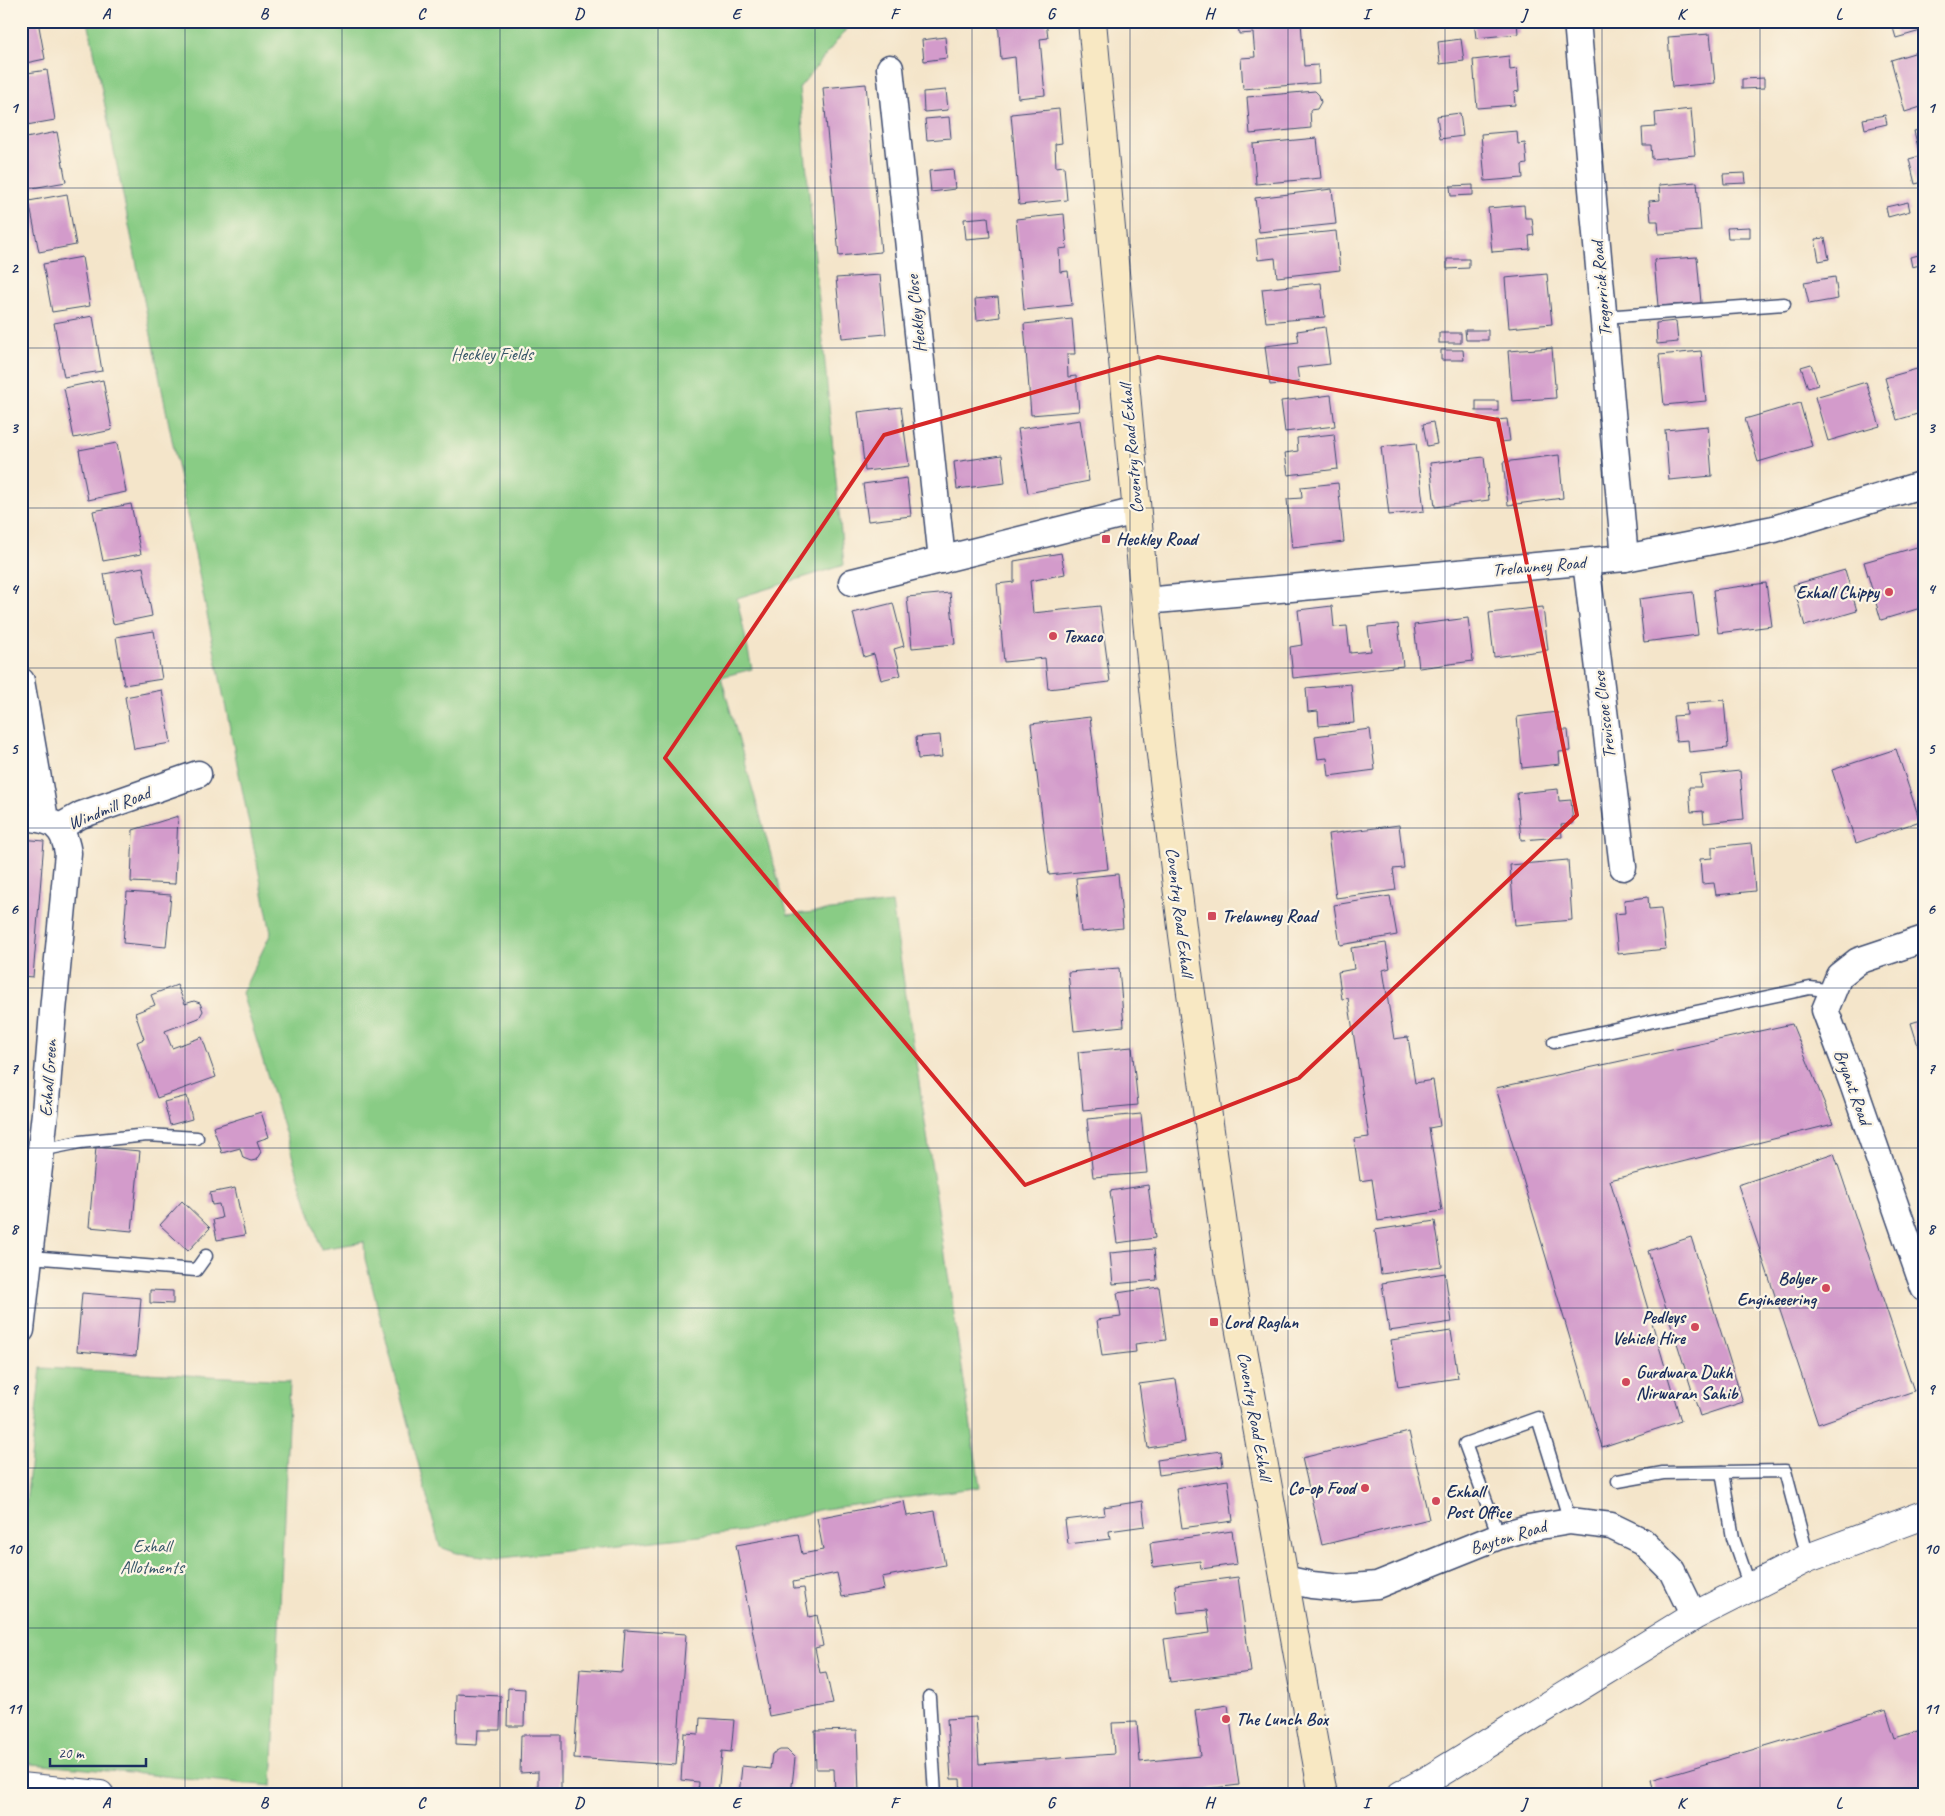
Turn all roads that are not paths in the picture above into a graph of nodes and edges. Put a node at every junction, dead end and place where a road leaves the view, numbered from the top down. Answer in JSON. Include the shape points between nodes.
{"nodes":[{"id":1,"x":1092,"y":21,"type":"edge"},
{"id":2,"x":1577,"y":21,"type":"edge"},
{"id":3,"x":890,"y":68,"type":"dead end"},
{"id":4,"x":1784,"y":304,"type":"dead end"},
{"id":5,"x":1604,"y":317,"type":"junction"},
{"id":6,"x":1924,"y":484,"type":"edge"},
{"id":7,"x":1136,"y":511,"type":"junction"},
{"id":8,"x":1625,"y":558,"type":"junction"},
{"id":9,"x":942,"y":560,"type":"junction"},
{"id":10,"x":1586,"y":562,"type":"junction"},
{"id":11,"x":852,"y":582,"type":"dead end"},
{"id":12,"x":1145,"y":601,"type":"junction"},
{"id":13,"x":21,"y":681,"type":"edge"},
{"id":14,"x":198,"y":774,"type":"dead end"},
{"id":15,"x":42,"y":821,"type":"edge"},
{"id":16,"x":1623,"y":867,"type":"dead end"},
{"id":17,"x":1924,"y":940,"type":"edge"},
{"id":18,"x":1832,"y":991,"type":"junction"},
{"id":19,"x":1554,"y":1042,"type":"dead end"},
{"id":20,"x":197,"y":1138,"type":"dead end"},
{"id":21,"x":41,"y":1150,"type":"junction"},
{"id":22,"x":206,"y":1256,"type":"dead end"},
{"id":23,"x":30,"y":1257,"type":"junction"},
{"id":24,"x":1924,"y":1288,"type":"edge"},
{"id":25,"x":21,"y":1330,"type":"edge"},
{"id":26,"x":1722,"y":1472,"type":"junction"},
{"id":27,"x":1618,"y":1481,"type":"dead end"},
{"id":28,"x":1924,"y":1515,"type":"edge"},
{"id":29,"x":1570,"y":1521,"type":"junction"},
{"id":30,"x":1499,"y":1536,"type":"junction"},
{"id":31,"x":1808,"y":1558,"type":"junction"},
{"id":32,"x":1284,"y":1579,"type":"junction"},
{"id":33,"x":1750,"y":1587,"type":"junction"},
{"id":34,"x":1694,"y":1616,"type":"junction"},
{"id":35,"x":929,"y":1697,"type":"dead end"},
{"id":36,"x":21,"y":1787,"type":"edge"},
{"id":37,"x":100,"y":1795,"type":"edge"},
{"id":38,"x":935,"y":1795,"type":"edge"},
{"id":39,"x":1323,"y":1795,"type":"edge"},
{"id":40,"x":1401,"y":1795,"type":"edge"}],
"edges":[{"from":1,"to":7,"type":"main road","name":"Coventry Road Exhall"},
{"from":2,"to":5,"type":"street","name":"Tregorrick Road"},
{"from":3,"to":9,"type":"street","name":"Heckley Close"},
{"from":4,"to":5,"type":"lane"},
{"from":5,"to":8,"type":"street","name":"Tregorrick Road"},
{"from":6,"to":8,"type":"street","name":"Trelawney Road","via":[[1774,530]]},
{"from":7,"to":9,"type":"street"},
{"from":7,"to":12,"type":"main road","name":"Coventry Road Exhall"},
{"from":8,"to":10,"type":"street","name":"Trelawney Road"},
{"from":9,"to":11,"type":"street"},
{"from":10,"to":12,"type":"street","name":"Trelawney Road"},
{"from":10,"to":16,"type":"street","name":"Treviscoe Close"},
{"from":12,"to":32,"type":"main road","name":"Coventry Road Exhall","via":[[1182,934],[1230,1276]]},
{"from":13,"to":15,"type":"street","name":"Exhall Green"},
{"from":14,"to":15,"type":"street","name":"Windmill Road","via":[[81,815]]},
{"from":15,"to":21,"type":"street","name":"Exhall Green","via":[[65,838],[68,853]]},
{"from":17,"to":18,"type":"street","name":"Bryant Road","via":[[1858,961],[1839,976]]},
{"from":18,"to":19,"type":"lane","via":[[1810,988]]},
{"from":18,"to":24,"type":"street","name":"Bryant Road","via":[[1825,1010]]},
{"from":20,"to":21,"type":"lane","via":[[147,1134]]},
{"from":21,"to":23,"type":"street","name":"Exhall Green"},
{"from":22,"to":23,"type":"lane","via":[[196,1270]]},
{"from":23,"to":25,"type":"street","name":"Exhall Green"},
{"from":26,"to":27,"type":"lane","via":[[1663,1473]]},
{"from":26,"to":31,"type":"lane","via":[[1785,1471]]},
{"from":26,"to":33,"type":"lane","via":[[1733,1538]]},
{"from":28,"to":31,"type":"street"},
{"from":29,"to":30,"type":"street","name":"Bayton Road"},
{"from":29,"to":30,"type":"lane","via":[[1538,1418],[1465,1444]]},
{"from":29,"to":34,"type":"street","name":"Bayton Road","via":[[1611,1526],[1642,1542],[1672,1571]]},
{"from":30,"to":32,"type":"street","name":"Bayton Road","via":[[1377,1585],[1342,1588]]},
{"from":31,"to":33,"type":"street"},
{"from":32,"to":39,"type":"main road","name":"Coventry Road Exhall"},
{"from":33,"to":34,"type":"street"},
{"from":34,"to":40,"type":"street"},
{"from":35,"to":38,"type":"lane"},
{"from":36,"to":37,"type":"street"}]}
